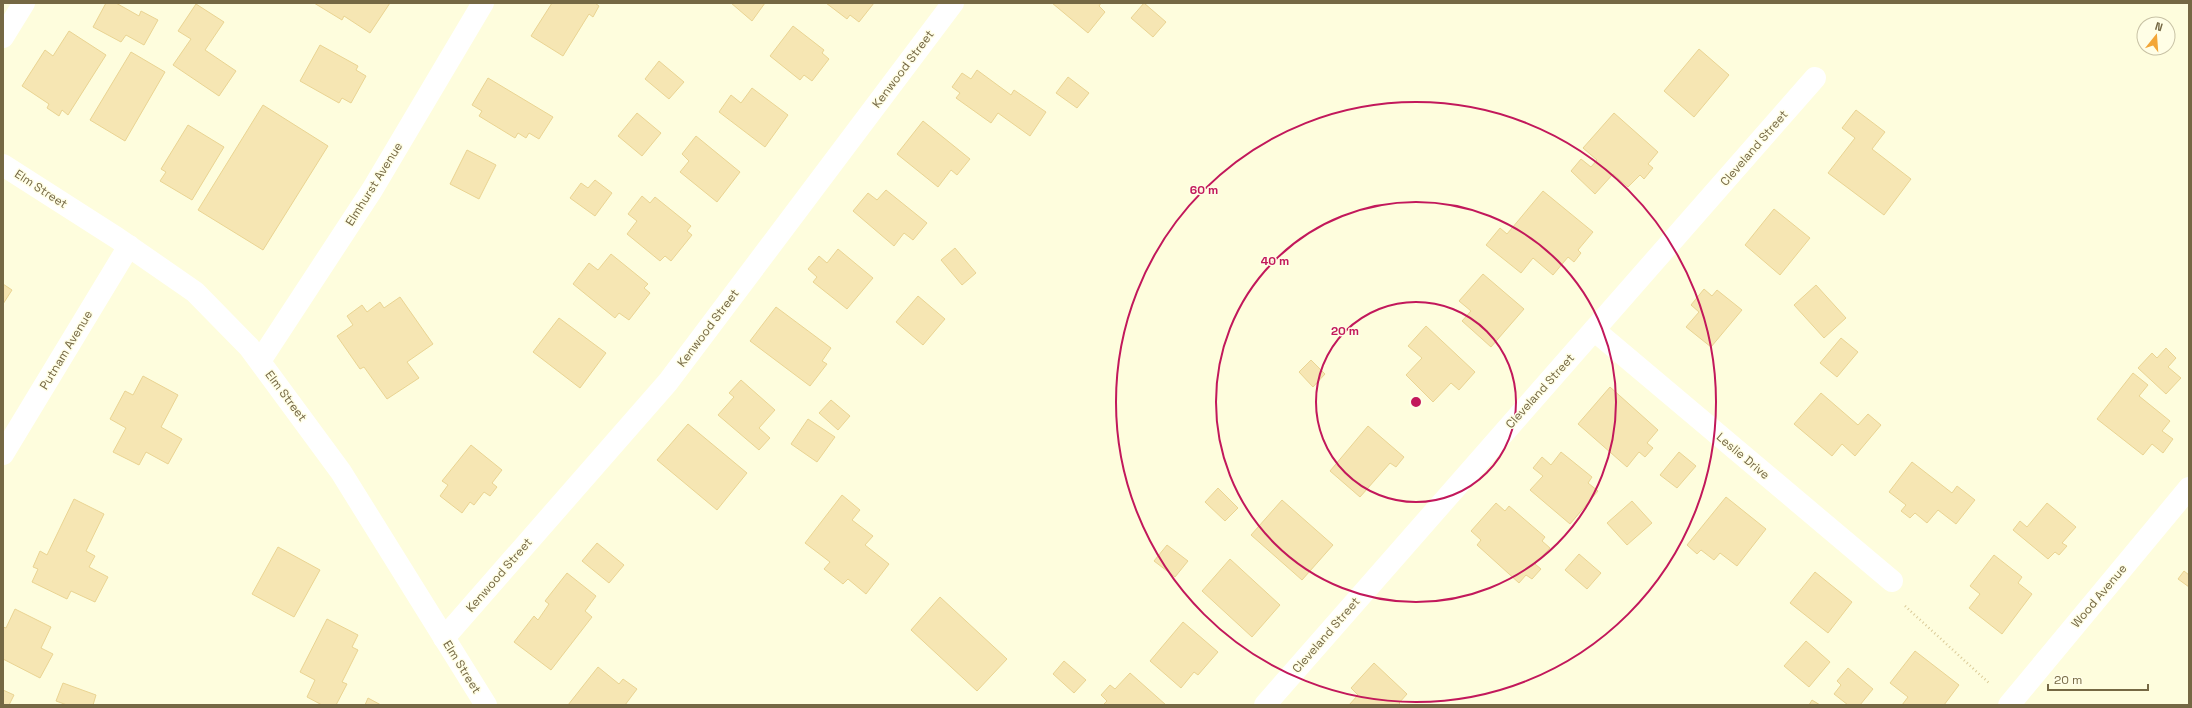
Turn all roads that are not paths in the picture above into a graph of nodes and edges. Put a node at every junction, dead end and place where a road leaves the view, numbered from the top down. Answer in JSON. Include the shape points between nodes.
{"nodes":[{"id":1,"x":24,"y":3,"type":"edge"},
{"id":2,"x":483,"y":3,"type":"edge"},
{"id":3,"x":954,"y":3,"type":"edge"},
{"id":4,"x":3,"y":37,"type":"edge"},
{"id":5,"x":1815,"y":78,"type":"dead end"},
{"id":6,"x":3,"y":165,"type":"edge"},
{"id":7,"x":129,"y":246,"type":"junction"},
{"id":8,"x":1594,"y":330,"type":"junction"},
{"id":9,"x":260,"y":361,"type":"junction"},
{"id":10,"x":3,"y":454,"type":"edge"},
{"id":11,"x":2189,"y":488,"type":"edge"},
{"id":12,"x":1892,"y":582,"type":"road end"},
{"id":13,"x":444,"y":638,"type":"junction"},
{"id":14,"x":2010,"y":704,"type":"edge"},
{"id":15,"x":486,"y":705,"type":"edge"},
{"id":16,"x":1265,"y":705,"type":"edge"}],
"edges":[{"from":1,"to":4,"type":"street"},
{"from":2,"to":9,"type":"street","name":"Elmhurst Avenue","via":[[372,190]]},
{"from":3,"to":13,"type":"street","name":"Kenwood Street","via":[[668,382]]},
{"from":5,"to":8,"type":"street","name":"Cleveland Street"},
{"from":6,"to":7,"type":"street","name":"Elm Street"},
{"from":7,"to":9,"type":"street","name":"Elm Street","via":[[195,292]]},
{"from":7,"to":10,"type":"street","name":"Putnam Avenue"},
{"from":8,"to":12,"type":"street","name":"Leslie Drive"},
{"from":8,"to":16,"type":"street","name":"Cleveland Street"},
{"from":9,"to":13,"type":"street","name":"Elm Street","via":[[341,472]]},
{"from":11,"to":14,"type":"street","name":"Wood Avenue"},
{"from":13,"to":15,"type":"street","name":"Elm Street"}]}
